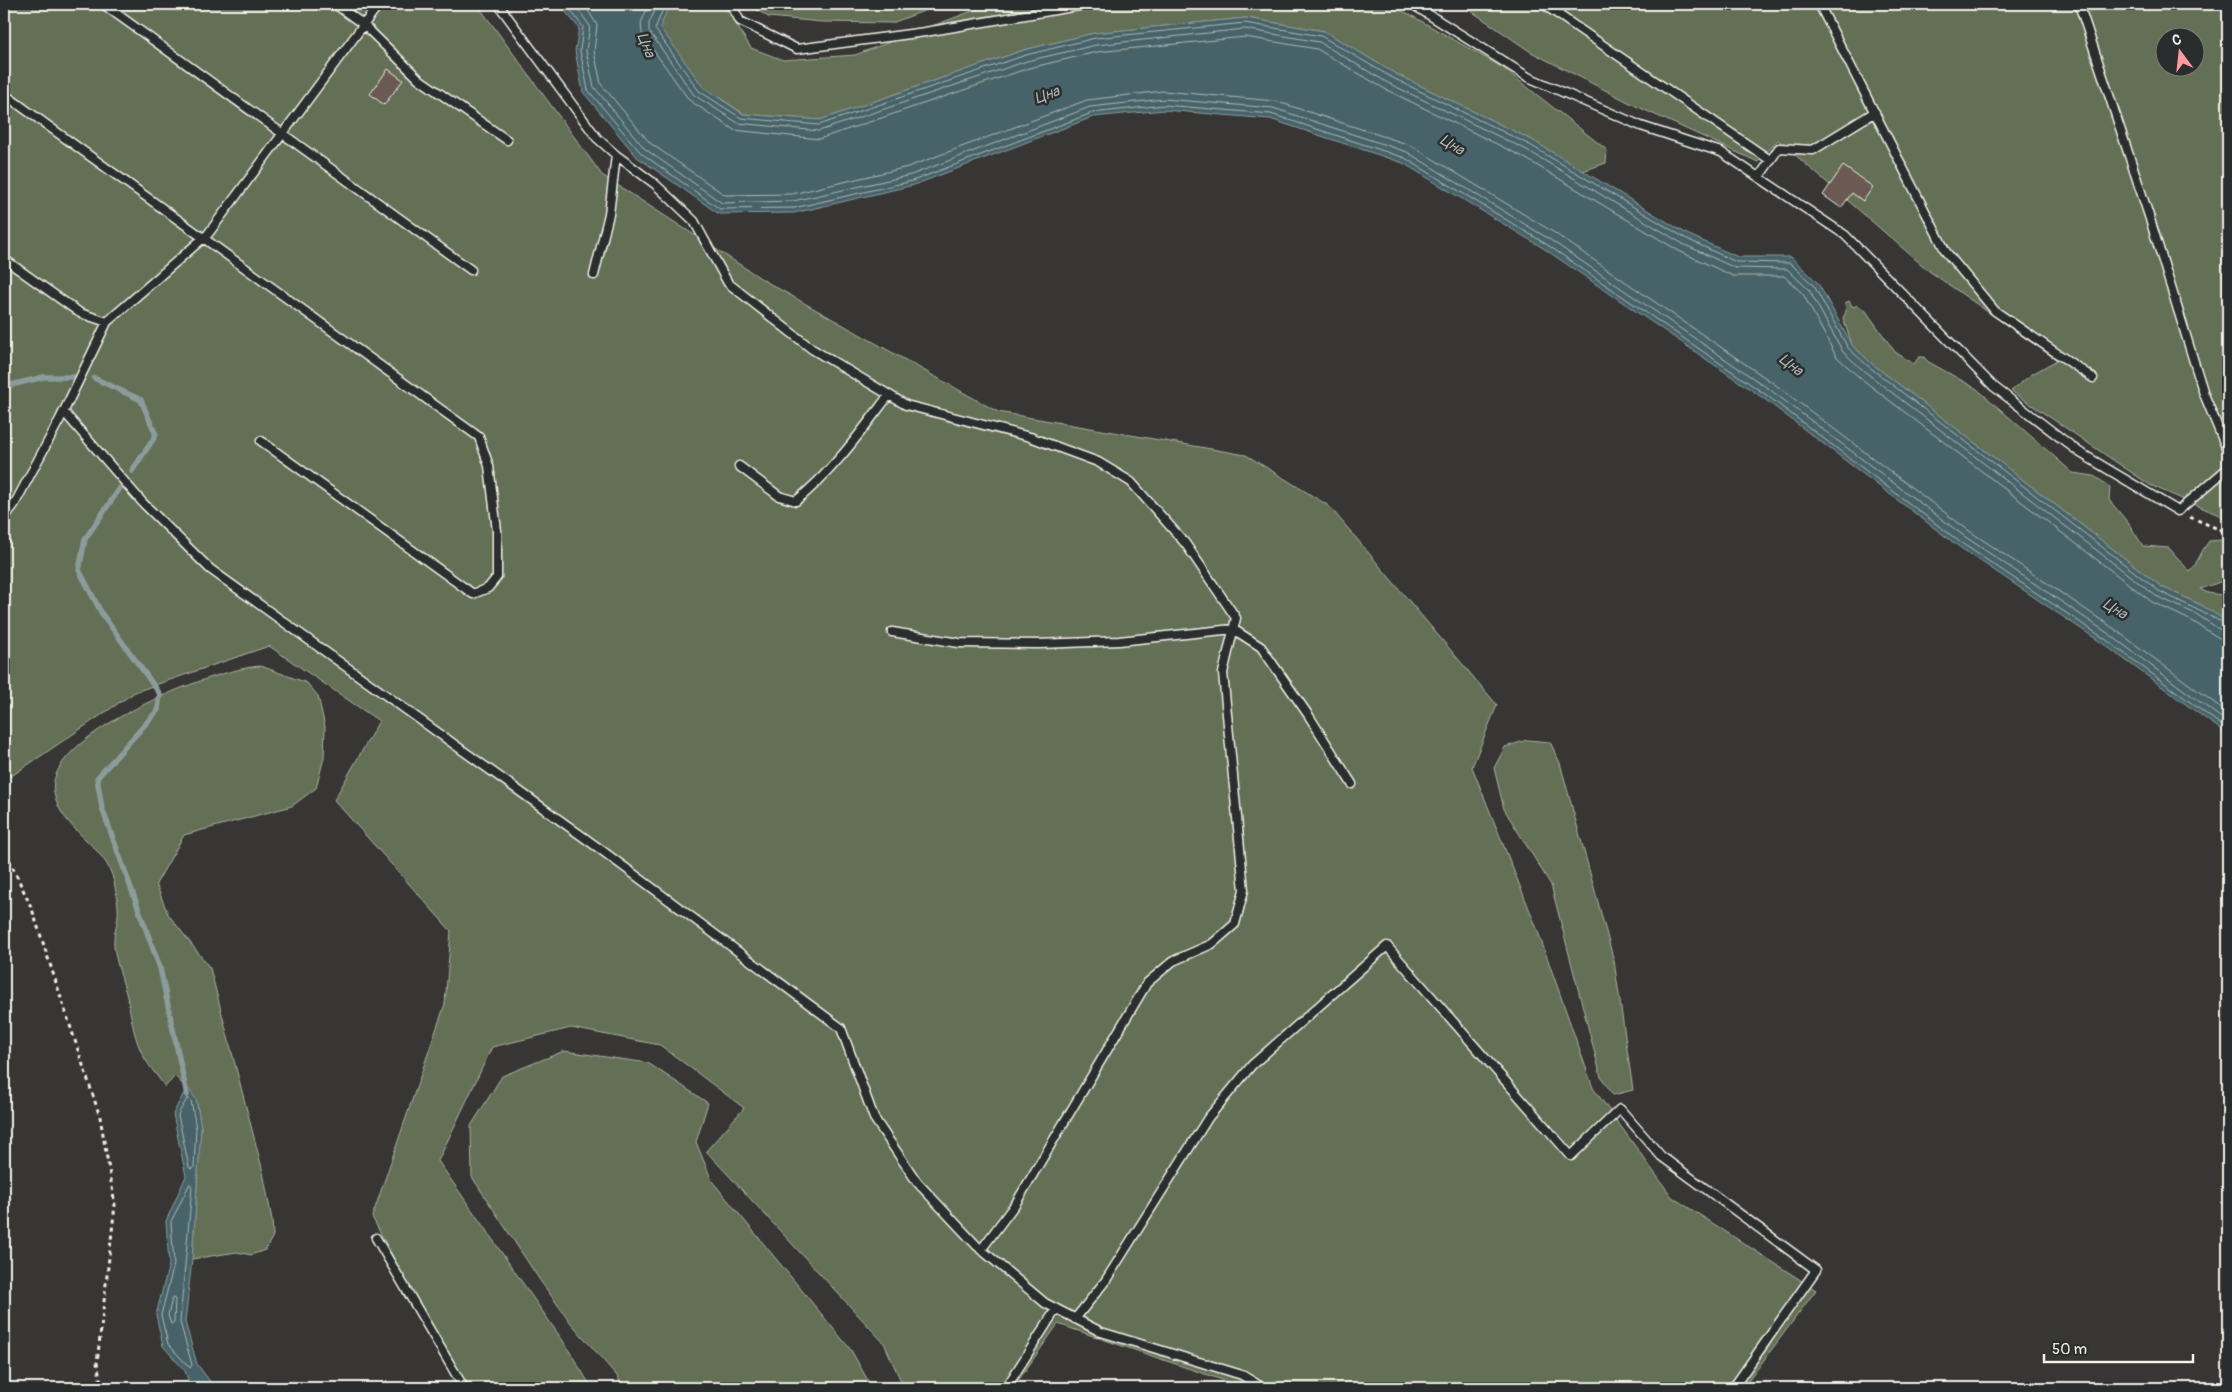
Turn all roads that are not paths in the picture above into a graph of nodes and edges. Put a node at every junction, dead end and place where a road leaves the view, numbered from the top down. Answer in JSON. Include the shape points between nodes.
{"nodes":[{"id":1,"x":103,"y":4,"type":"edge"},
{"id":2,"x":335,"y":4,"type":"edge"},
{"id":3,"x":379,"y":4,"type":"edge"},
{"id":4,"x":498,"y":4,"type":"edge"},
{"id":5,"x":732,"y":4,"type":"edge"},
{"id":6,"x":1090,"y":4,"type":"edge"},
{"id":7,"x":1412,"y":4,"type":"edge"},
{"id":8,"x":1543,"y":4,"type":"edge"},
{"id":9,"x":1818,"y":4,"type":"edge"},
{"id":10,"x":2078,"y":4,"type":"edge"},
{"id":11,"x":364,"y":25,"type":"junction"},
{"id":12,"x":4,"y":94,"type":"edge"},
{"id":13,"x":1875,"y":112,"type":"junction"},
{"id":14,"x":282,"y":134,"type":"junction"},
{"id":15,"x":507,"y":140,"type":"dead end"},
{"id":16,"x":616,"y":155,"type":"junction"},
{"id":17,"x":1770,"y":160,"type":"junction"},
{"id":18,"x":1759,"y":177,"type":"junction"},
{"id":19,"x":202,"y":239,"type":"junction"},
{"id":20,"x":4,"y":259,"type":"edge"},
{"id":21,"x":471,"y":270,"type":"dead end"},
{"id":22,"x":594,"y":275,"type":"dead end"},
{"id":23,"x":107,"y":322,"type":"junction"},
{"id":24,"x":2093,"y":378,"type":"dead end"},
{"id":25,"x":889,"y":395,"type":"junction"},
{"id":26,"x":64,"y":412,"type":"junction"},
{"id":27,"x":261,"y":441,"type":"dead end"},
{"id":28,"x":2228,"y":452,"type":"edge"},
{"id":29,"x":739,"y":466,"type":"dead end"},
{"id":30,"x":2228,"y":468,"type":"edge"},
{"id":31,"x":4,"y":518,"type":"edge"},
{"id":32,"x":1233,"y":630,"type":"junction"},
{"id":33,"x":892,"y":632,"type":"dead end"},
{"id":34,"x":1352,"y":784,"type":"dead end"},
{"id":35,"x":376,"y":1238,"type":"dead end"},
{"id":36,"x":981,"y":1250,"type":"junction"},
{"id":37,"x":1056,"y":1309,"type":"junction"},
{"id":38,"x":1075,"y":1319,"type":"junction"},
{"id":39,"x":464,"y":1388,"type":"edge"},
{"id":40,"x":1006,"y":1388,"type":"edge"},
{"id":41,"x":1263,"y":1388,"type":"edge"},
{"id":42,"x":1733,"y":1388,"type":"edge"}],
"edges":[{"from":1,"to":14,"type":"lane"},
{"from":2,"to":11,"type":"lane"},
{"from":3,"to":11,"type":"lane"},
{"from":4,"to":16,"type":"lane","via":[[597,138]]},
{"from":5,"to":6,"type":"lane","via":[[740,21],[797,50]]},
{"from":7,"to":18,"type":"lane","via":[[1528,77],[1641,126],[1721,152]]},
{"from":8,"to":17,"type":"lane"},
{"from":9,"to":13,"type":"lane"},
{"from":10,"to":28,"type":"lane","via":[[2204,394]]},
{"from":11,"to":14,"type":"lane"},
{"from":11,"to":15,"type":"lane","via":[[419,79]]},
{"from":12,"to":19,"type":"lane"},
{"from":13,"to":17,"type":"lane","via":[[1813,150],[1779,148]]},
{"from":13,"to":24,"type":"lane","via":[[1946,252],[1995,311]]},
{"from":14,"to":19,"type":"lane"},
{"from":14,"to":21,"type":"lane"},
{"from":16,"to":22,"type":"lane","via":[[609,214]]},
{"from":16,"to":25,"type":"lane","via":[[655,184],[694,221],[728,283],[812,349]]},
{"from":17,"to":18,"type":"lane"},
{"from":18,"to":30,"type":"lane","via":[[1845,235],[1993,386],[2079,452],[2178,512]]},
{"from":19,"to":23,"type":"lane"},
{"from":19,"to":27,"type":"lane","via":[[478,437],[489,466],[497,531],[497,577],[488,588],[472,594]]},
{"from":20,"to":23,"type":"lane","via":[[80,313]]},
{"from":23,"to":26,"type":"lane"},
{"from":25,"to":29,"type":"lane","via":[[820,482],[796,500],[779,496]]},
{"from":25,"to":32,"type":"lane","via":[[906,405],[1030,437],[1098,462],[1131,482],[1185,543],[1236,618]]},
{"from":26,"to":31,"type":"lane"},
{"from":26,"to":36,"type":"lane","via":[[143,503],[210,569],[600,849],[841,1028],[874,1118],[917,1182]]},
{"from":32,"to":33,"type":"lane","via":[[1119,641],[1038,644],[959,643]]},
{"from":32,"to":34,"type":"lane","via":[[1261,647],[1310,716]]},
{"from":32,"to":36,"type":"lane","via":[[1223,674],[1244,890],[1234,924],[1212,944],[1173,961],[1147,983],[1016,1203]]},
{"from":35,"to":39,"type":"lane"},
{"from":36,"to":37,"type":"lane"},
{"from":37,"to":38,"type":"lane"},
{"from":37,"to":40,"type":"lane"},
{"from":38,"to":41,"type":"lane","via":[[1101,1332],[1242,1375]]},
{"from":38,"to":42,"type":"lane","via":[[1106,1280],[1208,1118],[1239,1080],[1387,946],[1571,1156],[1620,1109],[1661,1156],[1816,1270]]}]}
